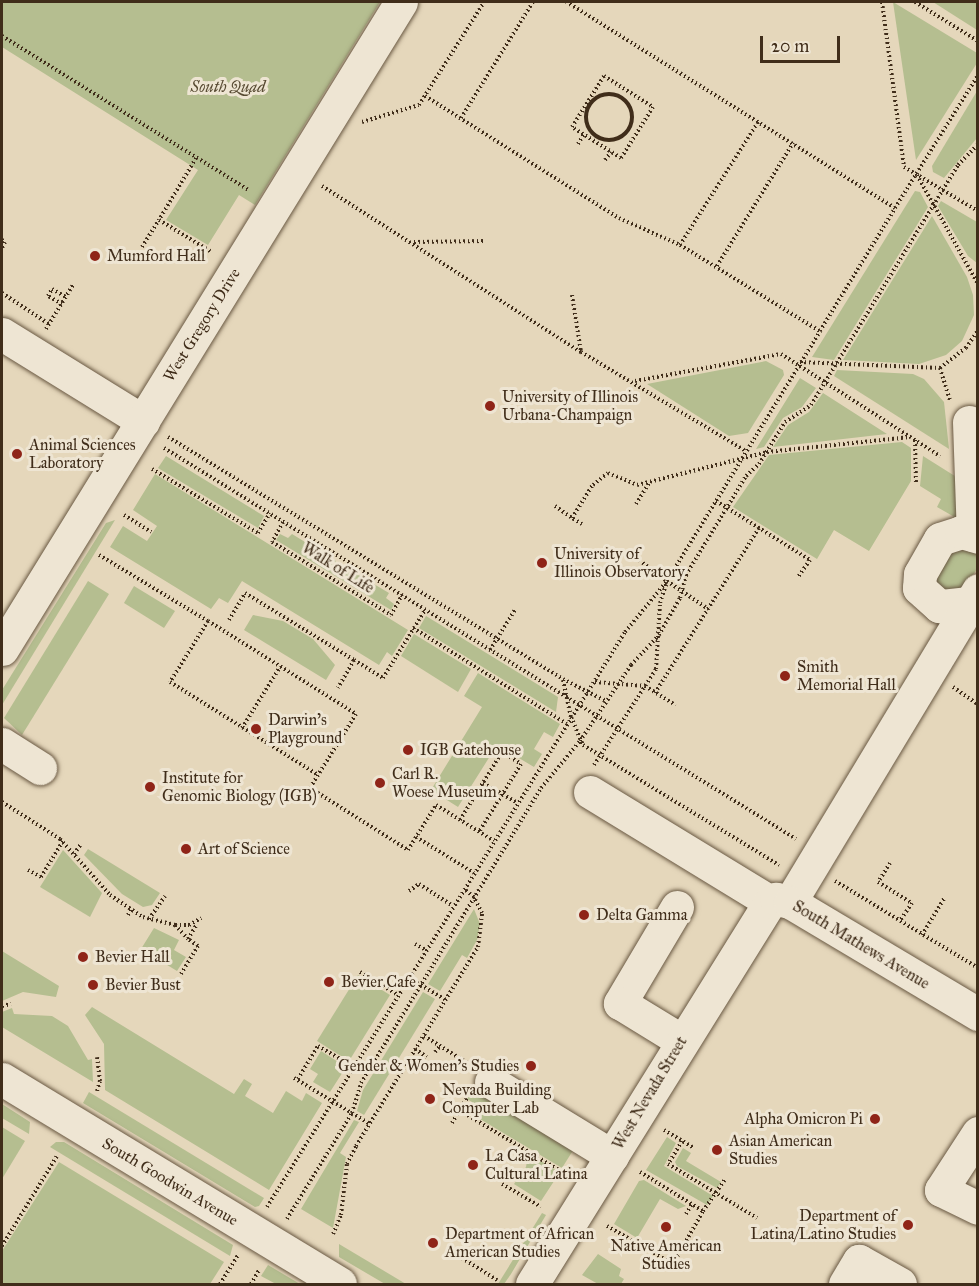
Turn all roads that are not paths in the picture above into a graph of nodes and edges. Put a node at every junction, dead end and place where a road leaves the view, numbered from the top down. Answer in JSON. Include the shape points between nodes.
{"nodes":[{"id":1,"x":401,"y":2,"type":"edge"},
{"id":2,"x":2,"y":334,"type":"edge"},
{"id":3,"x":960,"y":418,"type":"road end"},
{"id":4,"x":152,"y":427,"type":"junction"},
{"id":5,"x":975,"y":536,"type":"edge"},
{"id":6,"x":973,"y":597,"type":"edge"},
{"id":7,"x":2,"y":649,"type":"edge"},
{"id":8,"x":2,"y":744,"type":"edge"},
{"id":9,"x":40,"y":768,"type":"dead end"},
{"id":10,"x":589,"y":784,"type":"road end"},
{"id":11,"x":797,"y":890,"type":"junction"},
{"id":12,"x":677,"y":907,"type":"dead end"},
{"id":13,"x":978,"y":1014,"type":"edge"},
{"id":14,"x":682,"y":1041,"type":"junction"},
{"id":15,"x":484,"y":1075,"type":"road end"},
{"id":16,"x":2,"y":1079,"type":"edge"},
{"id":17,"x":978,"y":1133,"type":"edge"},
{"id":18,"x":626,"y":1164,"type":"junction"},
{"id":19,"x":978,"y":1208,"type":"edge"},
{"id":20,"x":340,"y":1284,"type":"edge"},
{"id":21,"x":532,"y":1284,"type":"edge"},
{"id":22,"x":845,"y":1284,"type":"edge"},
{"id":23,"x":900,"y":1284,"type":"edge"}],
"edges":[{"from":1,"to":4,"type":"street","name":"West Gregory Drive"},
{"from":2,"to":4,"type":"street"},
{"from":3,"to":5,"type":"street"},
{"from":4,"to":7,"type":"street","name":"West Gregory Drive"},
{"from":5,"to":6,"type":"street","via":[[961,532],[940,539],[920,573],[920,588],[933,603],[949,607]]},
{"from":6,"to":11,"type":"street","name":"West Nevada Street"},
{"from":8,"to":9,"type":"street"},
{"from":10,"to":11,"type":"street","name":"South Mathews Avenue"},
{"from":11,"to":13,"type":"street","name":"South Mathews Avenue"},
{"from":11,"to":14,"type":"street","name":"West Nevada Street"},
{"from":12,"to":14,"type":"street","via":[[620,1003]]},
{"from":14,"to":18,"type":"street","name":"West Nevada Street"},
{"from":15,"to":18,"type":"street"},
{"from":16,"to":20,"type":"street","name":"South Goodwin Avenue"},
{"from":17,"to":19,"type":"street","via":[[941,1190]]},
{"from":18,"to":21,"type":"street","name":"West Nevada Street"},
{"from":22,"to":23,"type":"street","via":[[859,1261]]}]}
